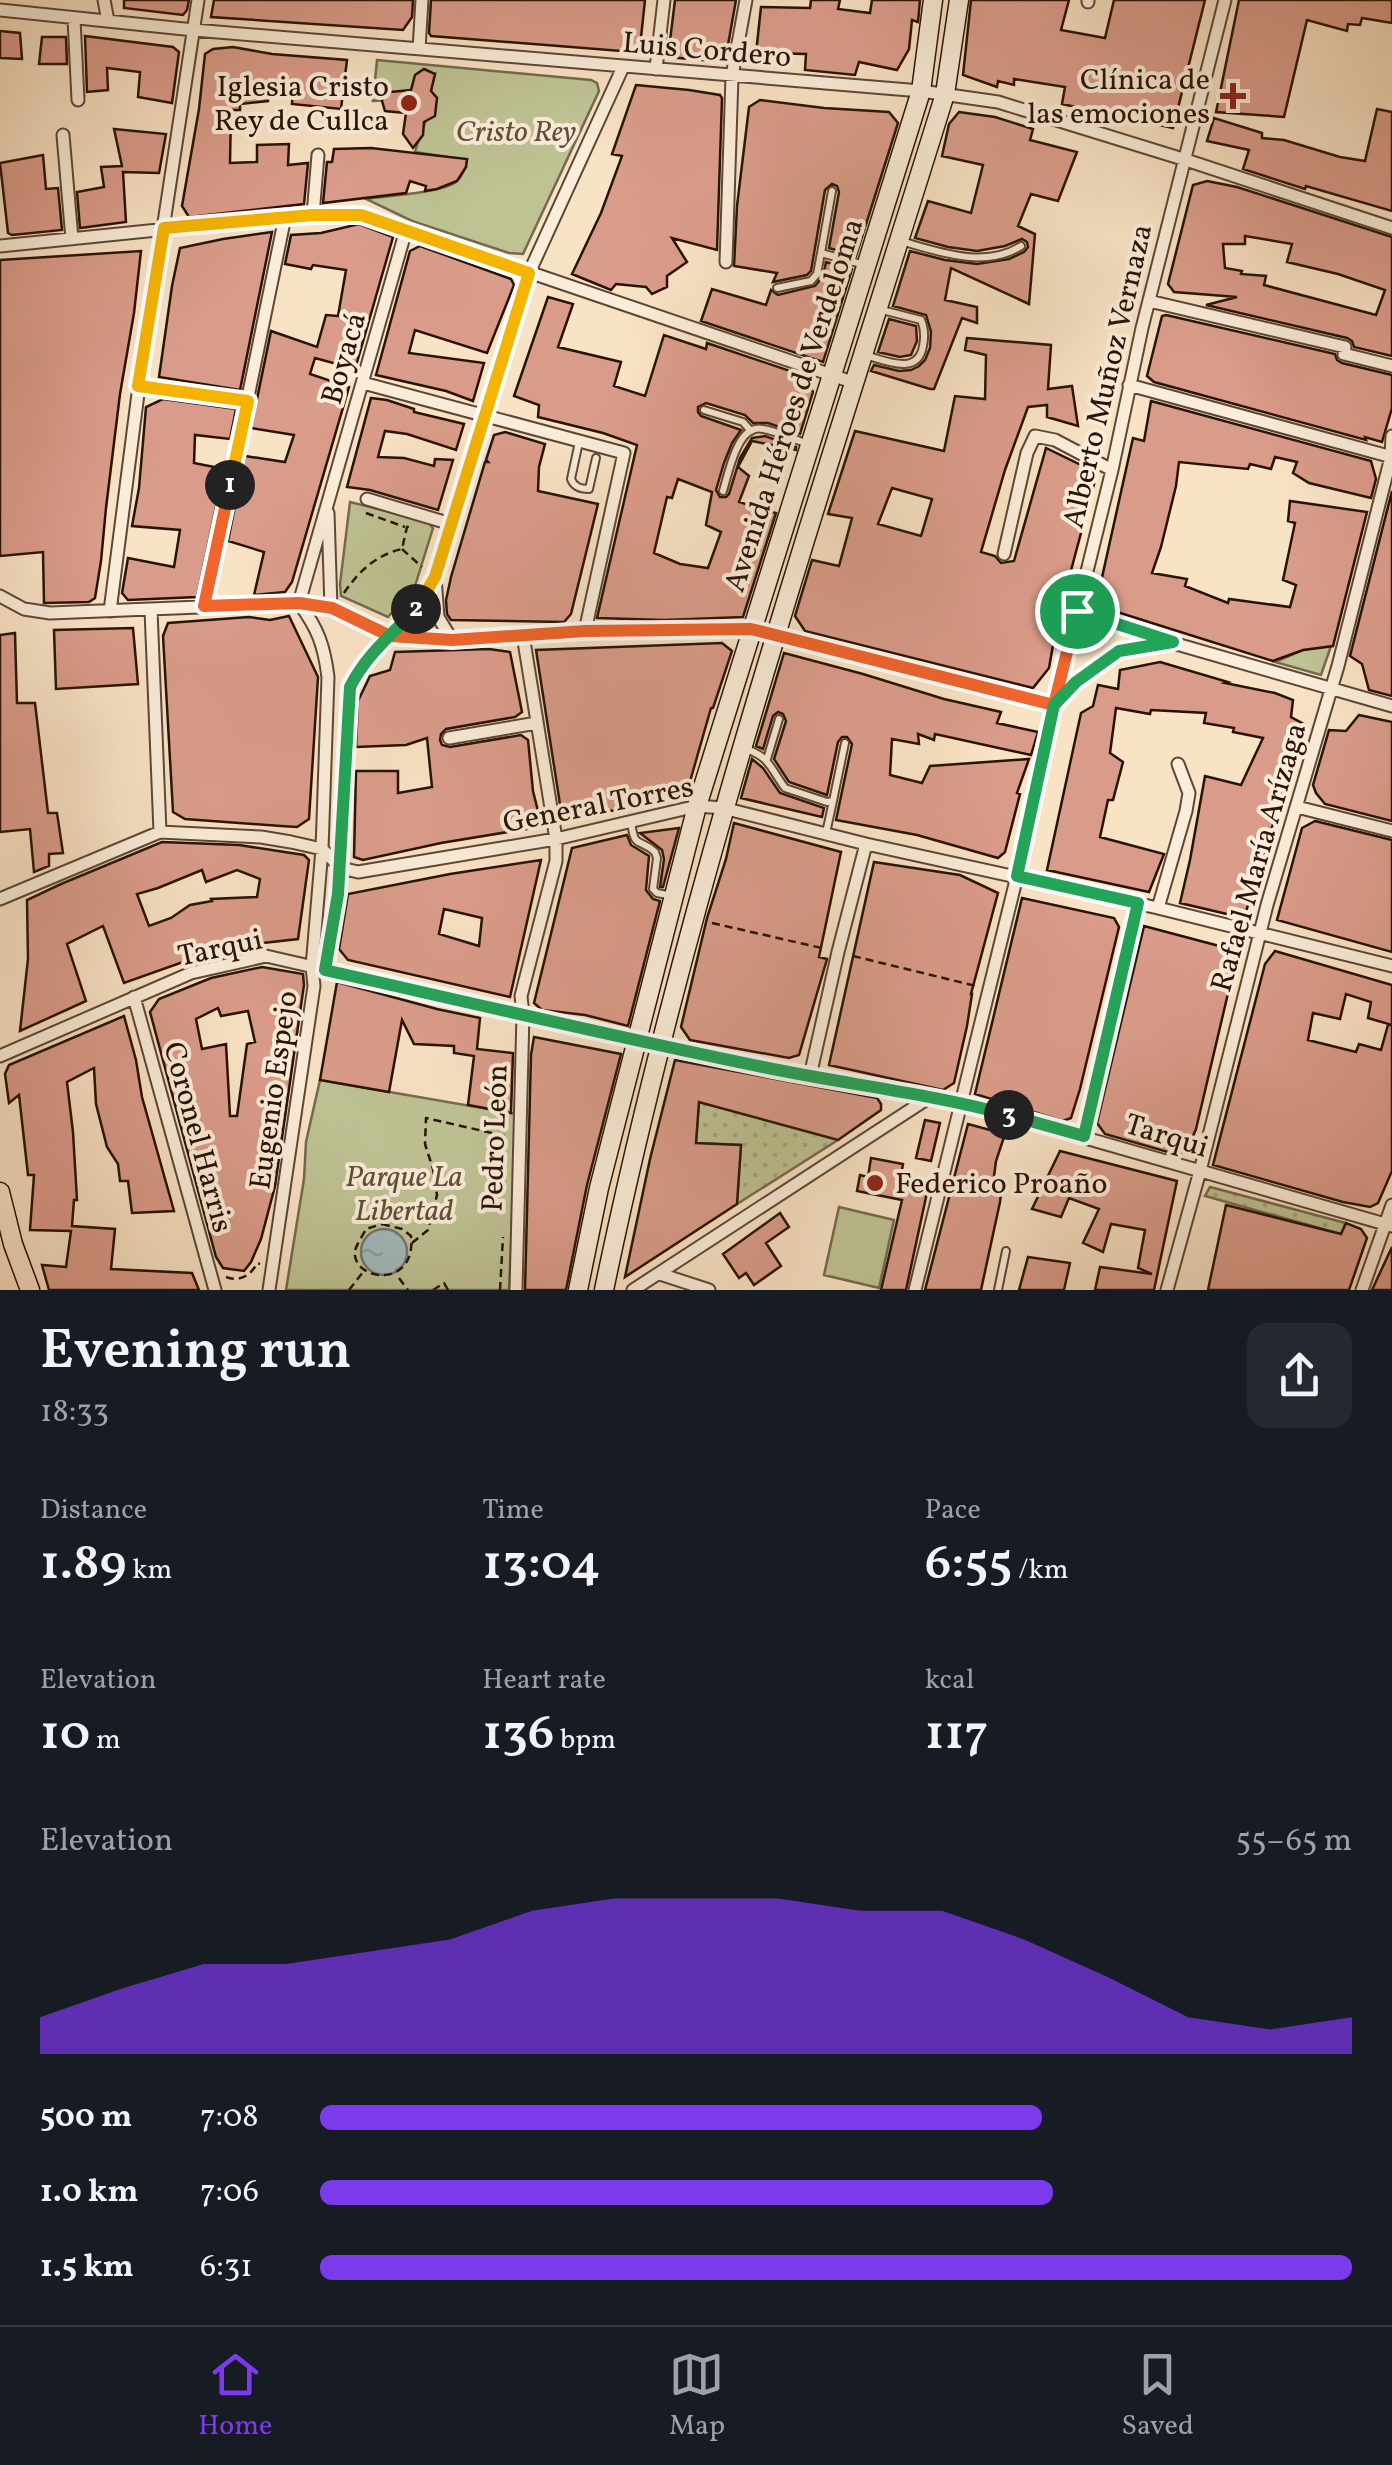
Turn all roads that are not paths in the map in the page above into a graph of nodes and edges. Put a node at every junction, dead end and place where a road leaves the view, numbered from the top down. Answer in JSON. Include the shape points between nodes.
{"nodes":[{"id":1,"x":104,"y":0,"type":"edge"},
{"id":2,"x":198,"y":0,"type":"edge"},
{"id":3,"x":422,"y":0,"type":"edge"},
{"id":4,"x":664,"y":0,"type":"edge"},
{"id":5,"x":746,"y":0,"type":"edge"},
{"id":6,"x":933,"y":0,"type":"edge"},
{"id":7,"x":959,"y":0,"type":"edge"},
{"id":8,"x":1224,"y":0,"type":"edge"},
{"id":9,"x":0,"y":10,"type":"edge"},
{"id":10,"x":74,"y":18,"type":"junction"},
{"id":11,"x":108,"y":21,"type":"junction"},
{"id":12,"x":194,"y":30,"type":"junction"},
{"id":13,"x":419,"y":49,"type":"junction"},
{"id":14,"x":623,"y":67,"type":"junction"},
{"id":15,"x":656,"y":69,"type":"junction"},
{"id":16,"x":732,"y":76,"type":"junction"},
{"id":17,"x":920,"y":91,"type":"junction"},
{"id":18,"x":946,"y":94,"type":"junction"},
{"id":19,"x":78,"y":100,"type":"dead end"},
{"id":20,"x":63,"y":135,"type":"dead end"},
{"id":21,"x":318,"y":155,"type":"dead end"},
{"id":22,"x":1186,"y":160,"type":"junction"},
{"id":23,"x":832,"y":191,"type":"dead end"},
{"id":24,"x":313,"y":215,"type":"junction"},
{"id":25,"x":285,"y":217,"type":"junction"},
{"id":26,"x":164,"y":228,"type":"junction"},
{"id":27,"x":1392,"y":228,"type":"edge"},
{"id":28,"x":406,"y":230,"type":"junction"},
{"id":29,"x":72,"y":238,"type":"junction"},
{"id":30,"x":900,"y":240,"type":"junction"},
{"id":31,"x":0,"y":246,"type":"edge"},
{"id":32,"x":1021,"y":246,"type":"dead end"},
{"id":33,"x":822,"y":253,"type":"junction"},
{"id":34,"x":726,"y":262,"type":"dead end"},
{"id":35,"x":866,"y":266,"type":"junction"},
{"id":36,"x":529,"y":273,"type":"junction"},
{"id":37,"x":778,"y":288,"type":"dead end"},
{"id":38,"x":1149,"y":301,"type":"junction"},
{"id":39,"x":878,"y":309,"type":"junction"},
{"id":40,"x":864,"y":355,"type":"junction"},
{"id":41,"x":1392,"y":366,"type":"edge"},
{"id":42,"x":831,"y":376,"type":"junction"},
{"id":43,"x":362,"y":383,"type":"junction"},
{"id":44,"x":856,"y":383,"type":"junction"},
{"id":45,"x":1129,"y":385,"type":"junction"},
{"id":46,"x":138,"y":386,"type":"junction"},
{"id":47,"x":248,"y":401,"type":"junction"},
{"id":48,"x":704,"y":410,"type":"dead end"},
{"id":49,"x":483,"y":416,"type":"junction"},
{"id":50,"x":751,"y":431,"type":"junction"},
{"id":51,"x":1392,"y":436,"type":"edge"},
{"id":52,"x":580,"y":440,"type":"junction"},
{"id":53,"x":810,"y":444,"type":"junction"},
{"id":54,"x":1392,"y":457,"type":"edge"},
{"id":55,"x":596,"y":458,"type":"dead end"},
{"id":56,"x":1112,"y":470,"type":"junction"},
{"id":57,"x":723,"y":491,"type":"dead end"},
{"id":58,"x":328,"y":499,"type":"junction"},
{"id":59,"x":367,"y":499,"type":"dead end"},
{"id":60,"x":451,"y":524,"type":"junction"},
{"id":61,"x":1004,"y":554,"type":"dead end"},
{"id":62,"x":435,"y":577,"type":"junction"},
{"id":63,"x":0,"y":596,"type":"edge"},
{"id":64,"x":299,"y":603,"type":"junction"},
{"id":65,"x":204,"y":606,"type":"junction"},
{"id":66,"x":332,"y":608,"type":"junction"},
{"id":67,"x":151,"y":610,"type":"junction"},
{"id":68,"x":110,"y":611,"type":"junction"},
{"id":69,"x":1077,"y":611,"type":"junction"},
{"id":70,"x":751,"y":629,"type":"junction"},
{"id":71,"x":585,"y":631,"type":"junction"},
{"id":72,"x":523,"y":635,"type":"junction"},
{"id":73,"x":776,"y":635,"type":"junction"},
{"id":74,"x":390,"y":636,"type":"junction"},
{"id":75,"x":452,"y":640,"type":"junction"},
{"id":76,"x":1173,"y":642,"type":"junction"},
{"id":77,"x":1332,"y":688,"type":"junction"},
{"id":78,"x":1054,"y":705,"type":"junction"},
{"id":79,"x":1392,"y":706,"type":"edge"},
{"id":80,"x":779,"y":719,"type":"dead end"},
{"id":81,"x":537,"y":724,"type":"junction"},
{"id":82,"x":449,"y":738,"type":"dead end"},
{"id":83,"x":846,"y":743,"type":"dead end"},
{"id":84,"x":742,"y":748,"type":"junction"},
{"id":85,"x":767,"y":759,"type":"junction"},
{"id":86,"x":1178,"y":764,"type":"dead end"},
{"id":87,"x":833,"y":800,"type":"junction"},
{"id":88,"x":697,"y":806,"type":"junction"},
{"id":89,"x":1297,"y":807,"type":"junction"},
{"id":90,"x":724,"y":808,"type":"junction"},
{"id":91,"x":631,"y":820,"type":"junction"},
{"id":92,"x":1392,"y":831,"type":"edge"},
{"id":93,"x":160,"y":832,"type":"junction"},
{"id":94,"x":826,"y":834,"type":"junction"},
{"id":95,"x":556,"y":839,"type":"junction"},
{"id":96,"x":866,"y":844,"type":"junction"},
{"id":97,"x":322,"y":849,"type":"junction"},
{"id":98,"x":341,"y":868,"type":"junction"},
{"id":99,"x":1017,"y":876,"type":"junction"},
{"id":100,"x":674,"y":896,"type":"junction"},
{"id":101,"x":0,"y":899,"type":"edge"},
{"id":102,"x":1138,"y":903,"type":"junction"},
{"id":103,"x":1158,"y":908,"type":"junction"},
{"id":104,"x":1260,"y":932,"type":"junction"},
{"id":105,"x":1392,"y":966,"type":"edge"},
{"id":106,"x":319,"y":968,"type":"junction"},
{"id":107,"x":134,"y":997,"type":"junction"},
{"id":108,"x":523,"y":1014,"type":"junction"},
{"id":109,"x":636,"y":1041,"type":"junction"},
{"id":110,"x":662,"y":1046,"type":"junction"},
{"id":111,"x":0,"y":1056,"type":"edge"},
{"id":112,"x":810,"y":1076,"type":"junction"},
{"id":113,"x":928,"y":1098,"type":"junction"},
{"id":114,"x":960,"y":1102,"type":"junction"},
{"id":115,"x":1084,"y":1136,"type":"junction"},
{"id":116,"x":1200,"y":1171,"type":"junction"},
{"id":117,"x":0,"y":1192,"type":"edge"},
{"id":118,"x":1392,"y":1205,"type":"edge"},
{"id":119,"x":1389,"y":1225,"type":"edge"},
{"id":120,"x":1006,"y":1251,"type":"dead end"},
{"id":121,"x":660,"y":1274,"type":"junction"},
{"id":122,"x":30,"y":1290,"type":"edge"},
{"id":123,"x":215,"y":1290,"type":"edge"},
{"id":124,"x":269,"y":1290,"type":"edge"},
{"id":125,"x":516,"y":1290,"type":"edge"},
{"id":126,"x":578,"y":1290,"type":"edge"},
{"id":127,"x":604,"y":1290,"type":"edge"},
{"id":128,"x":633,"y":1290,"type":"edge"},
{"id":129,"x":709,"y":1290,"type":"edge"},
{"id":130,"x":914,"y":1290,"type":"edge"},
{"id":131,"x":998,"y":1290,"type":"edge"},
{"id":132,"x":1167,"y":1290,"type":"edge"},
{"id":133,"x":1362,"y":1290,"type":"edge"}],
"edges":[{"from":1,"to":11,"type":"street"},
{"from":2,"to":12,"type":"street"},
{"from":3,"to":13,"type":"street"},
{"from":4,"to":15,"type":"street"},
{"from":5,"to":16,"type":"street"},
{"from":6,"to":17,"type":"main road","name":"Avenida Héroes de Verdeloma"},
{"from":7,"to":18,"type":"main road","name":"Avenida Héroes de Verdeloma"},
{"from":8,"to":22,"type":"street","name":"Alberto Muñoz Vernaza"},
{"from":9,"to":10,"type":"street","name":"Luis Cordero"},
{"from":10,"to":11,"type":"street","name":"Luis Cordero"},
{"from":10,"to":19,"type":"street"},
{"from":11,"to":12,"type":"street","name":"Luis Cordero"},
{"from":12,"to":13,"type":"street","name":"Luis Cordero"},
{"from":12,"to":26,"type":"street"},
{"from":13,"to":14,"type":"street","name":"Luis Cordero"},
{"from":14,"to":15,"type":"street","name":"Luis Cordero"},
{"from":14,"to":36,"type":"street","name":"Eugenio Espejo"},
{"from":15,"to":16,"type":"street","name":"Luis Cordero"},
{"from":16,"to":17,"type":"street","name":"Luis Cordero"},
{"from":16,"to":34,"type":"street"},
{"from":17,"to":18,"type":"street","name":"Luis Cordero"},
{"from":17,"to":35,"type":"main road","name":"Avenida Héroes de Verdeloma"},
{"from":18,"to":22,"type":"street","name":"Luis Cordero","via":[[998,102]]},
{"from":18,"to":30,"type":"main road","name":"Avenida Héroes de Verdeloma"},
{"from":20,"to":29,"type":"street"},
{"from":21,"to":24,"type":"street"},
{"from":22,"to":27,"type":"street","name":"Luis Cordero"},
{"from":22,"to":38,"type":"street","name":"Alberto Muñoz Vernaza"},
{"from":23,"to":33,"type":"lane"},
{"from":24,"to":25,"type":"street"},
{"from":24,"to":28,"type":"street","via":[[361,215]]},
{"from":25,"to":26,"type":"street"},
{"from":25,"to":47,"type":"street"},
{"from":26,"to":29,"type":"street"},
{"from":26,"to":46,"type":"street"},
{"from":28,"to":36,"type":"street"},
{"from":28,"to":43,"type":"street","name":"Boyacá"},
{"from":29,"to":31,"type":"street"},
{"from":30,"to":32,"type":"lane","via":[[984,258]]},
{"from":30,"to":39,"type":"main road","name":"Avenida Héroes de Verdeloma"},
{"from":33,"to":35,"type":"lane"},
{"from":33,"to":37,"type":"lane","via":[[811,281]]},
{"from":35,"to":42,"type":"main road","name":"Avenida Héroes de Verdeloma"},
{"from":36,"to":42,"type":"street"},
{"from":36,"to":49,"type":"street","name":"Eugenio Espejo"},
{"from":38,"to":41,"type":"street","via":[[1344,347],[1344,354]]},
{"from":38,"to":45,"type":"street","name":"Alberto Muñoz Vernaza"},
{"from":39,"to":40,"type":"main road","name":"Avenida Héroes de Verdeloma"},
{"from":39,"to":40,"type":"lane","via":[[921,320],[924,345],[913,364]]},
{"from":40,"to":44,"type":"main road","name":"Avenida Héroes de Verdeloma"},
{"from":42,"to":44,"type":"street"},
{"from":42,"to":53,"type":"main road","name":"Avenida Héroes de Verdeloma"},
{"from":43,"to":49,"type":"street"},
{"from":43,"to":58,"type":"street","name":"Boyacá"},
{"from":44,"to":73,"type":"main road","name":"Avenida Héroes de Verdeloma"},
{"from":45,"to":54,"type":"street"},
{"from":45,"to":56,"type":"street","name":"Alberto Muñoz Vernaza"},
{"from":46,"to":47,"type":"street"},
{"from":46,"to":68,"type":"street"},
{"from":47,"to":65,"type":"street"},
{"from":48,"to":50,"type":"lane"},
{"from":49,"to":52,"type":"street"},
{"from":49,"to":60,"type":"street","name":"Eugenio Espejo"},
{"from":50,"to":53,"type":"lane"},
{"from":50,"to":57,"type":"lane","via":[[738,444]]},
{"from":51,"to":54,"type":"street","name":"Rafael María Arízaga"},
{"from":52,"to":55,"type":"lane","via":[[572,479],[578,488],[588,490]]},
{"from":52,"to":71,"type":"street","via":[[624,453]]},
{"from":53,"to":70,"type":"main road","name":"Avenida Héroes de Verdeloma"},
{"from":54,"to":77,"type":"street","name":"Rafael María Arízaga"},
{"from":56,"to":61,"type":"street","via":[[1035,436]]},
{"from":56,"to":69,"type":"street","name":"Alberto Muñoz Vernaza"},
{"from":58,"to":64,"type":"street","name":"Boyacá"},
{"from":58,"to":66,"type":"street","name":"Boyacá"},
{"from":59,"to":60,"type":"street"},
{"from":60,"to":62,"type":"street","name":"Eugenio Espejo"},
{"from":62,"to":74,"type":"street","name":"Eugenio Espejo"},
{"from":62,"to":75,"type":"street","name":"Eugenio Espejo","via":[[438,617]]},
{"from":63,"to":68,"type":"street","via":[[35,612]]},
{"from":64,"to":65,"type":"street"},
{"from":64,"to":66,"type":"street"},
{"from":64,"to":97,"type":"street","name":"Eugenio Espejo","via":[[315,624],[328,676]]},
{"from":65,"to":67,"type":"street"},
{"from":66,"to":74,"type":"street"},
{"from":67,"to":68,"type":"street"},
{"from":67,"to":93,"type":"street"},
{"from":69,"to":76,"type":"street"},
{"from":69,"to":78,"type":"street","name":"Alberto Muñoz Vernaza"},
{"from":70,"to":71,"type":"street"},
{"from":70,"to":73,"type":"street"},
{"from":70,"to":88,"type":"main road","name":"Avenida Héroes de Verdeloma"},
{"from":71,"to":72,"type":"street"},
{"from":72,"to":75,"type":"street"},
{"from":72,"to":81,"type":"street","name":"Pedro León"},
{"from":73,"to":78,"type":"street"},
{"from":73,"to":84,"type":"main road","name":"Avenida Héroes de Verdeloma"},
{"from":74,"to":75,"type":"street"},
{"from":74,"to":98,"type":"street","name":"Eugenio Espejo","via":[[350,687]]},
{"from":76,"to":77,"type":"street"},
{"from":76,"to":78,"type":"street","via":[[1119,651]]},
{"from":77,"to":79,"type":"street"},
{"from":77,"to":89,"type":"street","name":"Rafael María Arízaga"},
{"from":78,"to":99,"type":"street","name":"Alberto Muñoz Vernaza"},
{"from":80,"to":85,"type":"lane"},
{"from":81,"to":82,"type":"street"},
{"from":81,"to":95,"type":"street","name":"Pedro León"},
{"from":83,"to":87,"type":"lane"},
{"from":84,"to":85,"type":"lane"},
{"from":84,"to":90,"type":"main road","name":"Avenida Héroes de Verdeloma"},
{"from":85,"to":87,"type":"lane","via":[[785,788]]},
{"from":86,"to":103,"type":"street","via":[[1189,793]]},
{"from":87,"to":94,"type":"lane"},
{"from":88,"to":90,"type":"street","name":"General Torres"},
{"from":88,"to":91,"type":"street","name":"General Torres"},
{"from":88,"to":100,"type":"main road","name":"Avenida Héroes de Verdeloma"},
{"from":89,"to":92,"type":"street"},
{"from":89,"to":104,"type":"street","name":"Rafael María Arízaga"},
{"from":90,"to":94,"type":"street","name":"General Torres"},
{"from":90,"to":110,"type":"main road","name":"Avenida Héroes de Verdeloma"},
{"from":91,"to":95,"type":"street","name":"General Torres"},
{"from":91,"to":100,"type":"lane","via":[[633,838],[657,858],[653,889]]},
{"from":93,"to":97,"type":"street","via":[[261,837]]},
{"from":93,"to":101,"type":"street"},
{"from":94,"to":96,"type":"street","name":"General Torres"},
{"from":95,"to":98,"type":"street","name":"General Torres","via":[[358,872]]},
{"from":95,"to":108,"type":"street","name":"Pedro León","via":[[556,862],[521,996]]},
{"from":96,"to":99,"type":"street","name":"General Torres"},
{"from":96,"to":112,"type":"street"},
{"from":97,"to":98,"type":"street"},
{"from":97,"to":106,"type":"street","name":"Eugenio Espejo"},
{"from":98,"to":106,"type":"street","name":"Eugenio Espejo","via":[[331,942]]},
{"from":99,"to":102,"type":"street","name":"General Torres"},
{"from":99,"to":114,"type":"street","name":"Alberto Muñoz Vernaza"},
{"from":100,"to":109,"type":"main road","name":"Avenida Héroes de Verdeloma"},
{"from":102,"to":103,"type":"street","name":"General Torres"},
{"from":102,"to":115,"type":"street"},
{"from":103,"to":104,"type":"street","name":"General Torres"},
{"from":104,"to":105,"type":"street","name":"General Torres"},
{"from":104,"to":116,"type":"street","name":"Rafael María Arízaga"},
{"from":106,"to":107,"type":"street","name":"Tarqui","via":[[266,956],[192,973]]},
{"from":106,"to":108,"type":"street","name":"Tarqui"},
{"from":106,"to":124,"type":"street","name":"Eugenio Espejo"},
{"from":107,"to":111,"type":"street","name":"Tarqui"},
{"from":107,"to":123,"type":"street","name":"Coronel Harris"},
{"from":108,"to":109,"type":"street","name":"Tarqui"},
{"from":108,"to":125,"type":"street","name":"Pedro León"},
{"from":109,"to":110,"type":"street","name":"Tarqui"},
{"from":109,"to":126,"type":"main road","name":"Avenida Héroes de Verdeloma"},
{"from":110,"to":112,"type":"street","name":"Tarqui"},
{"from":110,"to":127,"type":"main road","name":"Avenida Héroes de Verdeloma"},
{"from":112,"to":113,"type":"street","name":"Tarqui"},
{"from":113,"to":114,"type":"street","name":"Tarqui"},
{"from":113,"to":121,"type":"street"},
{"from":114,"to":115,"type":"street","name":"Tarqui"},
{"from":114,"to":130,"type":"street","name":"Alberto Muñoz Vernaza"},
{"from":115,"to":116,"type":"street","name":"Tarqui"},
{"from":116,"to":119,"type":"street","name":"Tarqui"},
{"from":116,"to":132,"type":"street","name":"Rafael María Arízaga"},
{"from":117,"to":122,"type":"main road"},
{"from":118,"to":119,"type":"street"},
{"from":119,"to":133,"type":"street"},
{"from":120,"to":131,"type":"lane"},
{"from":121,"to":128,"type":"street"},
{"from":121,"to":129,"type":"street"}]}
